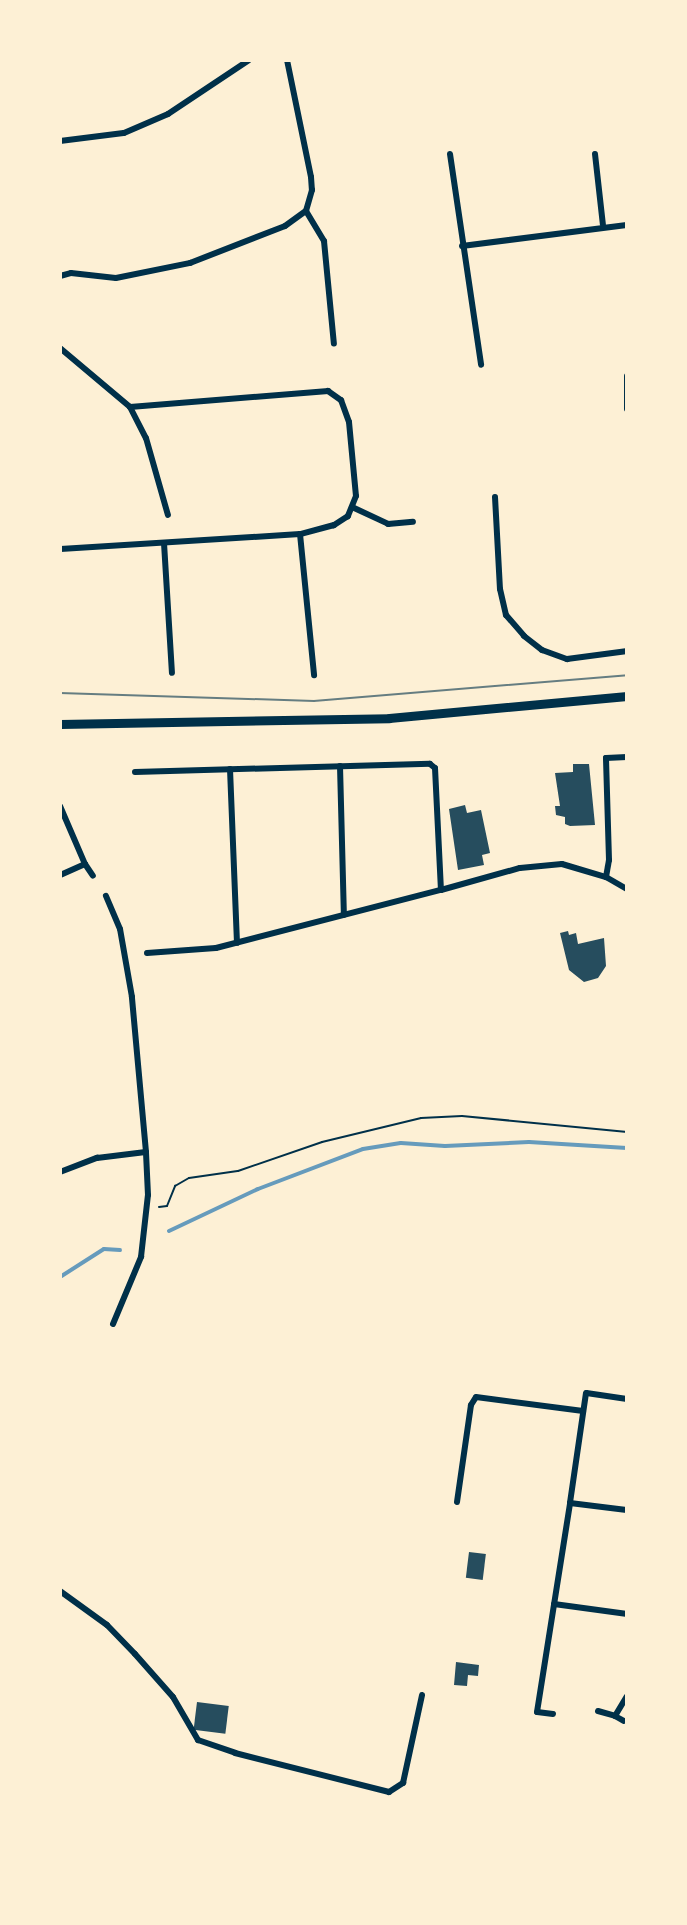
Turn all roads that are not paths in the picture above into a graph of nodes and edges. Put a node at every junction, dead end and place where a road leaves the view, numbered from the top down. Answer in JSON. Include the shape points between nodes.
{"nodes":[{"id":1,"x":249,"y":60,"type":"edge"},
{"id":2,"x":287,"y":60,"type":"edge"},
{"id":3,"x":60,"y":141,"type":"edge"},
{"id":4,"x":450,"y":154,"type":"dead end"},
{"id":5,"x":595,"y":154,"type":"dead end"},
{"id":6,"x":306,"y":211,"type":"junction"},
{"id":7,"x":603,"y":225,"type":"junction"},
{"id":8,"x":627,"y":225,"type":"edge"},
{"id":9,"x":462,"y":246,"type":"junction"},
{"id":10,"x":60,"y":276,"type":"edge"},
{"id":11,"x":334,"y":344,"type":"dead end"},
{"id":12,"x":60,"y":348,"type":"edge"},
{"id":13,"x":481,"y":365,"type":"dead end"},
{"id":14,"x":627,"y":376,"type":"edge"},
{"id":15,"x":130,"y":406,"type":"junction"},
{"id":16,"x":627,"y":409,"type":"edge"},
{"id":17,"x":495,"y":497,"type":"dead end"},
{"id":18,"x":352,"y":507,"type":"junction"},
{"id":19,"x":168,"y":515,"type":"dead end"},
{"id":20,"x":413,"y":522,"type":"dead end"},
{"id":21,"x":300,"y":534,"type":"junction"},
{"id":22,"x":164,"y":543,"type":"junction"},
{"id":23,"x":60,"y":549,"type":"edge"},
{"id":24,"x":627,"y":651,"type":"edge"},
{"id":25,"x":172,"y":673,"type":"dead end"},
{"id":26,"x":314,"y":675,"type":"dead end"},
{"id":27,"x":627,"y":696,"type":"edge"},
{"id":28,"x":60,"y":724,"type":"edge"},
{"id":29,"x":627,"y":757,"type":"edge"},
{"id":30,"x":340,"y":766,"type":"junction"},
{"id":31,"x":231,"y":769,"type":"junction"},
{"id":32,"x":135,"y":772,"type":"dead end"},
{"id":33,"x":60,"y":806,"type":"edge"},
{"id":34,"x":85,"y":864,"type":"junction"},
{"id":35,"x":60,"y":875,"type":"edge"},
{"id":36,"x":93,"y":876,"type":"dead end"},
{"id":37,"x":606,"y":877,"type":"junction"},
{"id":38,"x":627,"y":889,"type":"edge"},
{"id":39,"x":441,"y":890,"type":"junction"},
{"id":40,"x":106,"y":896,"type":"dead end"},
{"id":41,"x":344,"y":915,"type":"junction"},
{"id":42,"x":237,"y":943,"type":"junction"},
{"id":43,"x":147,"y":953,"type":"dead end"},
{"id":44,"x":146,"y":1152,"type":"junction"},
{"id":45,"x":60,"y":1173,"type":"edge"},
{"id":46,"x":113,"y":1324,"type":"dead end"},
{"id":47,"x":627,"y":1399,"type":"edge"},
{"id":48,"x":583,"y":1411,"type":"junction"},
{"id":49,"x":457,"y":1502,"type":"dead end"},
{"id":50,"x":570,"y":1503,"type":"junction"},
{"id":51,"x":627,"y":1510,"type":"edge"},
{"id":52,"x":60,"y":1591,"type":"edge"},
{"id":53,"x":554,"y":1604,"type":"junction"},
{"id":54,"x":627,"y":1614,"type":"edge"},
{"id":55,"x":422,"y":1695,"type":"dead end"},
{"id":56,"x":627,"y":1696,"type":"edge"},
{"id":57,"x":598,"y":1711,"type":"dead end"},
{"id":58,"x":553,"y":1714,"type":"dead end"},
{"id":59,"x":615,"y":1716,"type":"junction"},
{"id":60,"x":624,"y":1721,"type":"dead end"}],
"edges":[{"from":1,"to":3,"type":"street","via":[[168,114],[135,128]]},
{"from":2,"to":6,"type":"street","via":[[311,177]]},
{"from":4,"to":9,"type":"street"},
{"from":5,"to":7,"type":"street"},
{"from":6,"to":10,"type":"street","via":[[285,226],[190,263],[116,278],[71,273]]},
{"from":6,"to":11,"type":"street","via":[[324,241]]},
{"from":7,"to":8,"type":"street"},
{"from":7,"to":9,"type":"street"},
{"from":9,"to":13,"type":"street"},
{"from":12,"to":15,"type":"street"},
{"from":14,"to":16,"type":"street"},
{"from":15,"to":18,"type":"street","via":[[328,391],[341,400],[349,422],[356,496]]},
{"from":15,"to":19,"type":"street","via":[[146,438]]},
{"from":17,"to":24,"type":"street","via":[[500,589],[506,615],[542,650],[567,659]]},
{"from":18,"to":20,"type":"street","via":[[388,524]]},
{"from":18,"to":21,"type":"street","via":[[348,516],[334,525]]},
{"from":21,"to":22,"type":"street"},
{"from":21,"to":26,"type":"street"},
{"from":22,"to":23,"type":"street"},
{"from":22,"to":25,"type":"street"},
{"from":27,"to":28,"type":"street","via":[[389,718]]},
{"from":29,"to":37,"type":"street","via":[[606,758]]},
{"from":30,"to":31,"type":"street"},
{"from":30,"to":39,"type":"street","via":[[433,766]]},
{"from":30,"to":41,"type":"street"},
{"from":31,"to":32,"type":"street"},
{"from":31,"to":42,"type":"street"},
{"from":33,"to":34,"type":"street"},
{"from":34,"to":35,"type":"street"},
{"from":34,"to":36,"type":"street"},
{"from":37,"to":38,"type":"street"},
{"from":37,"to":39,"type":"street","via":[[562,864],[542,864]]},
{"from":39,"to":41,"type":"street"},
{"from":40,"to":44,"type":"street","via":[[120,929],[132,997]]},
{"from":41,"to":42,"type":"street"},
{"from":42,"to":43,"type":"street","via":[[204,951]]},
{"from":44,"to":45,"type":"street","via":[[97,1158]]},
{"from":44,"to":46,"type":"street","via":[[148,1195],[141,1257]]},
{"from":47,"to":48,"type":"street","via":[[586,1393]]},
{"from":48,"to":49,"type":"street","via":[[476,1397],[471,1405]]},
{"from":48,"to":50,"type":"street"},
{"from":50,"to":51,"type":"street"},
{"from":50,"to":53,"type":"street"},
{"from":52,"to":55,"type":"street","via":[[107,1625],[135,1654],[173,1697],[198,1740],[235,1753],[389,1792],[403,1783]]},
{"from":53,"to":54,"type":"street"},
{"from":53,"to":58,"type":"street","via":[[537,1712]]},
{"from":56,"to":59,"type":"street"},
{"from":57,"to":59,"type":"street"},
{"from":59,"to":60,"type":"street"}]}
